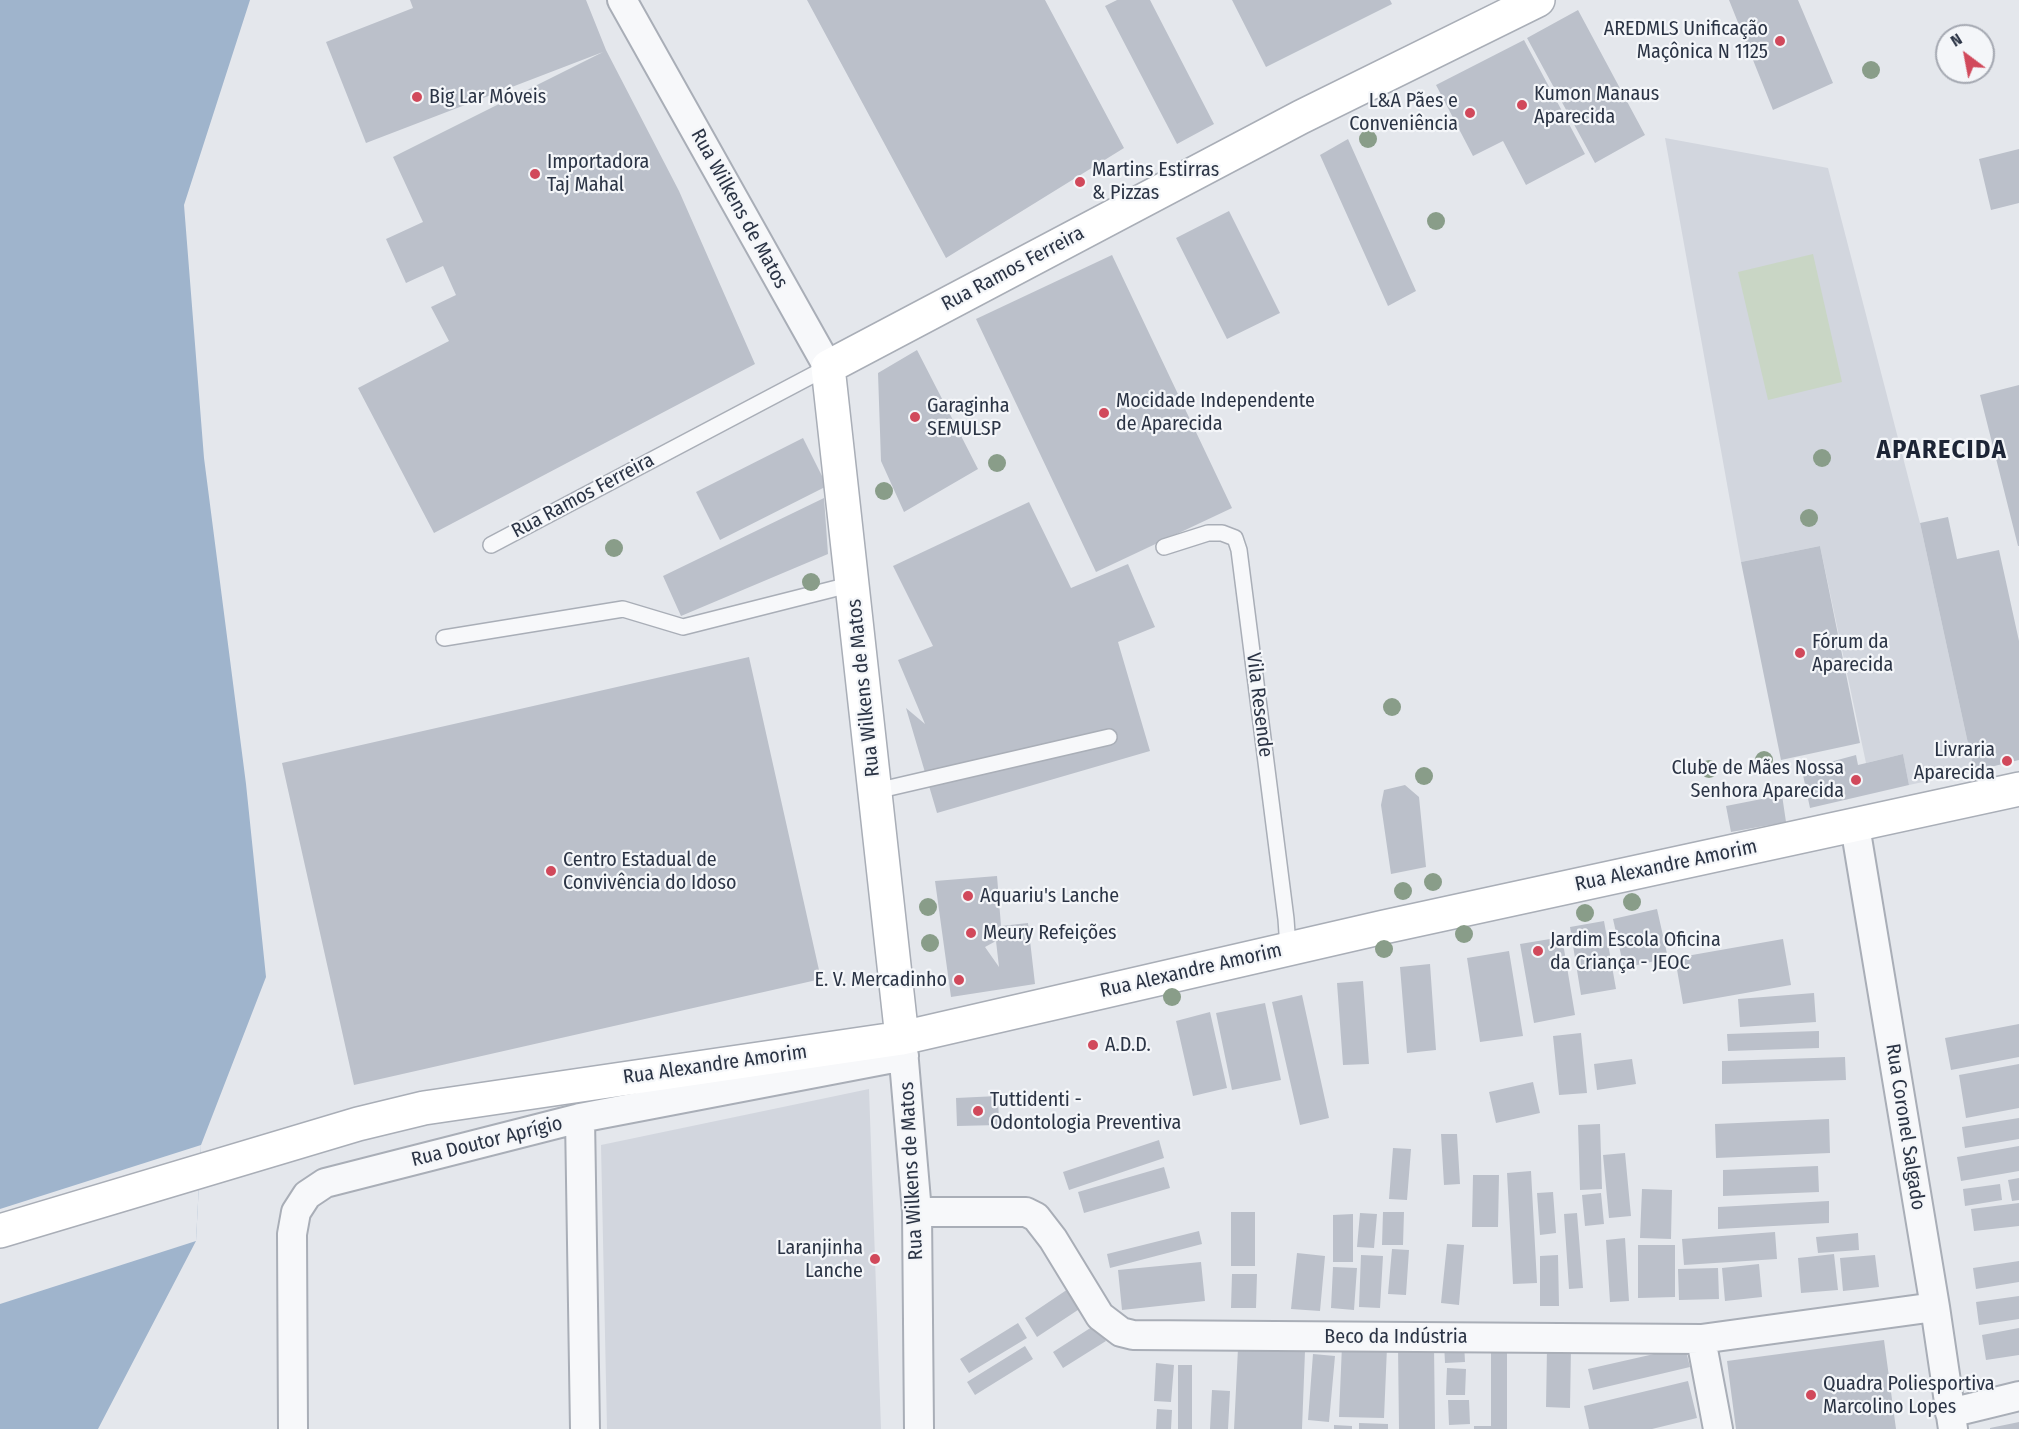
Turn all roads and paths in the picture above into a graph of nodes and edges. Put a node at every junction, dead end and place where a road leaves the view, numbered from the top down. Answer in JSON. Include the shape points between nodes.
{"nodes":[{"id":1,"x":622,"y":0,"type":"edge"},
{"id":2,"x":1538,"y":0,"type":"edge"},
{"id":3,"x":828,"y":367,"type":"junction"},
{"id":4,"x":491,"y":545,"type":"dead end"},
{"id":5,"x":1164,"y":547,"type":"dead end"},
{"id":6,"x":853,"y":584,"type":"junction"},
{"id":7,"x":444,"y":638,"type":"dead end"},
{"id":8,"x":1109,"y":737,"type":"dead end"},
{"id":9,"x":2019,"y":789,"type":"edge"},
{"id":10,"x":876,"y":791,"type":"junction"},
{"id":11,"x":1855,"y":825,"type":"junction"},
{"id":12,"x":1288,"y":948,"type":"junction"},
{"id":13,"x":903,"y":1047,"type":"junction"},
{"id":14,"x":580,"y":1118,"type":"junction"},
{"id":15,"x":917,"y":1212,"type":"junction"},
{"id":16,"x":0,"y":1231,"type":"edge"},
{"id":17,"x":1935,"y":1307,"type":"junction"},
{"id":18,"x":1701,"y":1339,"type":"junction"},
{"id":19,"x":2019,"y":1396,"type":"edge"},
{"id":20,"x":1951,"y":1421,"type":"edge"},
{"id":21,"x":293,"y":1429,"type":"edge"},
{"id":22,"x":585,"y":1429,"type":"edge"},
{"id":23,"x":920,"y":1429,"type":"edge"},
{"id":24,"x":1718,"y":1429,"type":"edge"}],
"edges":[{"from":1,"to":3,"type":"street","name":"Rua Wilkens de Matos"},
{"from":2,"to":3,"type":"street","name":"Rua Ramos Ferreira","via":[[1301,117]]},
{"from":3,"to":4,"type":"lane","name":"Rua Ramos Ferreira"},
{"from":3,"to":6,"type":"street","name":"Rua Wilkens de Matos"},
{"from":5,"to":12,"type":"lane","name":"Vila Resende","via":[[1222,532],[1235,538],[1239,550]]},
{"from":6,"to":7,"type":"lane","via":[[683,627],[623,609]]},
{"from":6,"to":10,"type":"street","name":"Rua Wilkens de Matos"},
{"from":8,"to":10,"type":"lane"},
{"from":9,"to":11,"type":"street","name":"Rua Alexandre Amorim"},
{"from":10,"to":13,"type":"street","name":"Rua Wilkens de Matos"},
{"from":11,"to":12,"type":"street","name":"Rua Alexandre Amorim"},
{"from":11,"to":17,"type":"street","name":"Rua Coronel Salgado"},
{"from":12,"to":13,"type":"street","name":"Rua Alexandre Amorim"},
{"from":13,"to":14,"type":"street","name":"Rua Doutor Aprígio"},
{"from":13,"to":15,"type":"street","name":"Rua Wilkens de Matos"},
{"from":13,"to":16,"type":"street","name":"Rua Alexandre Amorim","via":[[424,1108],[358,1124]]},
{"from":14,"to":21,"type":"street","name":"Rua Doutor Aprígio","via":[[325,1183],[307,1195],[296,1212],[292,1234]]},
{"from":14,"to":22,"type":"street"},
{"from":15,"to":18,"type":"street","name":"Beco da Indústria","via":[[1026,1212],[1053,1239],[1100,1316],[1121,1332],[1133,1335]]},
{"from":15,"to":23,"type":"street","name":"Rua Wilkens de Matos"},
{"from":17,"to":18,"type":"street","name":"Beco da Indústria"},
{"from":17,"to":20,"type":"street","name":"Rua Coronel Salgado"},
{"from":18,"to":24,"type":"street"},
{"from":19,"to":20,"type":"street"}]}
